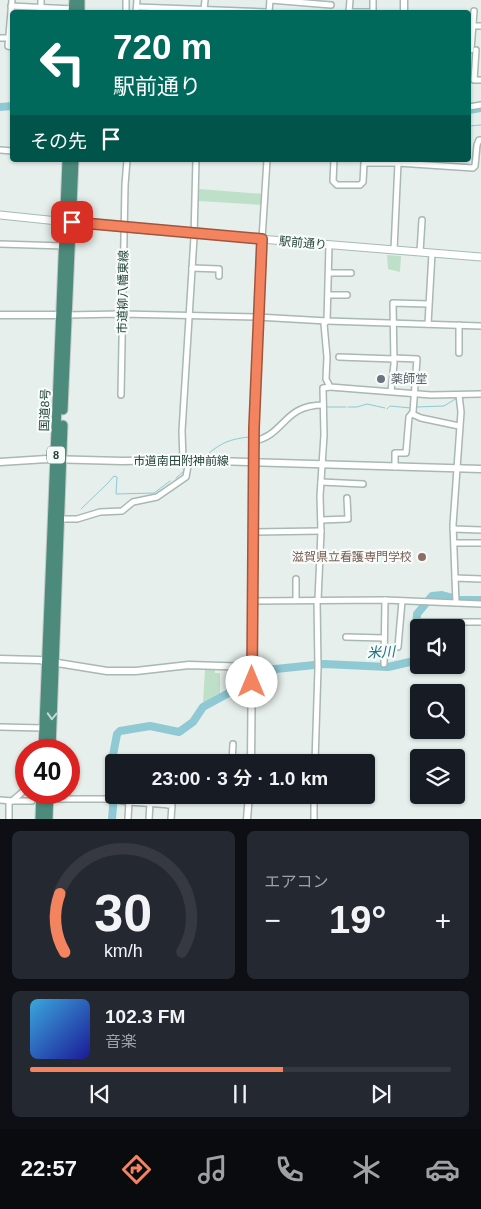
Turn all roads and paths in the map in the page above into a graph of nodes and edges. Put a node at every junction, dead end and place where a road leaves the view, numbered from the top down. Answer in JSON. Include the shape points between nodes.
{"nodes":[{"id":1,"x":12,"y":0,"type":"edge"},
{"id":2,"x":41,"y":0,"type":"edge"},
{"id":3,"x":80,"y":0,"type":"edge"},
{"id":4,"x":137,"y":0,"type":"edge"},
{"id":5,"x":205,"y":0,"type":"edge"},
{"id":6,"x":270,"y":0,"type":"edge"},
{"id":7,"x":331,"y":5,"type":"dead end"},
{"id":8,"x":11,"y":6,"type":"junction"},
{"id":9,"x":75,"y":8,"type":"edge"},
{"id":10,"x":11,"y":10,"type":"edge"},
{"id":11,"x":41,"y":10,"type":"edge"},
{"id":12,"x":137,"y":10,"type":"edge"},
{"id":13,"x":202,"y":10,"type":"edge"},
{"id":14,"x":474,"y":11,"type":"dead end"},
{"id":15,"x":10,"y":22,"type":"edge"},
{"id":16,"x":472,"y":23,"type":"edge"},
{"id":17,"x":481,"y":26,"type":"edge"},
{"id":18,"x":0,"y":38,"type":"edge"},
{"id":19,"x":9,"y":38,"type":"junction"},
{"id":20,"x":10,"y":46,"type":"edge"},
{"id":21,"x":474,"y":50,"type":"edge"},
{"id":22,"x":471,"y":80,"type":"edge"},
{"id":23,"x":481,"y":80,"type":"edge"},
{"id":24,"x":481,"y":140,"type":"edge"},
{"id":25,"x":67,"y":162,"type":"edge"},
{"id":26,"x":74,"y":162,"type":"edge"},
{"id":27,"x":127,"y":162,"type":"edge"},
{"id":28,"x":196,"y":162,"type":"edge"},
{"id":29,"x":267,"y":162,"type":"edge"},
{"id":30,"x":334,"y":162,"type":"edge"},
{"id":31,"x":364,"y":162,"type":"edge"},
{"id":32,"x":398,"y":162,"type":"edge"},
{"id":33,"x":462,"y":162,"type":"edge"},
{"id":34,"x":433,"y":163,"type":"edge"},
{"id":35,"x":462,"y":168,"type":"junction"},
{"id":36,"x":0,"y":215,"type":"edge"},
{"id":37,"x":422,"y":220,"type":"dead end"},
{"id":38,"x":68,"y":222,"type":"junction"},
{"id":39,"x":125,"y":228,"type":"junction"},
{"id":40,"x":194,"y":233,"type":"junction"},
{"id":41,"x":262,"y":239,"type":"junction"},
{"id":42,"x":0,"y":244,"type":"edge"},
{"id":43,"x":329,"y":245,"type":"junction"},
{"id":44,"x":64,"y":246,"type":"junction"},
{"id":45,"x":394,"y":250,"type":"junction"},
{"id":46,"x":420,"y":252,"type":"junction"},
{"id":47,"x":432,"y":253,"type":"junction"},
{"id":48,"x":481,"y":257,"type":"edge"},
{"id":49,"x":192,"y":268,"type":"junction"},
{"id":50,"x":329,"y":273,"type":"junction"},
{"id":51,"x":351,"y":273,"type":"dead end"},
{"id":52,"x":219,"y":276,"type":"dead end"},
{"id":53,"x":329,"y":295,"type":"junction"},
{"id":54,"x":347,"y":295,"type":"dead end"},
{"id":55,"x":428,"y":304,"type":"junction"},
{"id":56,"x":122,"y":314,"type":"junction"},
{"id":57,"x":0,"y":315,"type":"edge"},
{"id":58,"x":65,"y":315,"type":"junction"},
{"id":59,"x":190,"y":316,"type":"junction"},
{"id":60,"x":260,"y":317,"type":"junction"},
{"id":61,"x":327,"y":321,"type":"junction"},
{"id":62,"x":393,"y":324,"type":"junction"},
{"id":63,"x":428,"y":324,"type":"junction"},
{"id":64,"x":459,"y":325,"type":"junction"},
{"id":65,"x":481,"y":326,"type":"edge"},
{"id":66,"x":459,"y":353,"type":"dead end"},
{"id":67,"x":339,"y":357,"type":"dead end"},
{"id":68,"x":394,"y":359,"type":"junction"},
{"id":69,"x":330,"y":387,"type":"junction"},
{"id":70,"x":391,"y":391,"type":"junction"},
{"id":71,"x":415,"y":393,"type":"junction"},
{"id":72,"x":481,"y":394,"type":"edge"},
{"id":73,"x":121,"y":395,"type":"dead end"},
{"id":74,"x":459,"y":395,"type":"junction"},
{"id":75,"x":323,"y":405,"type":"junction"},
{"id":76,"x":412,"y":414,"type":"junction"},
{"id":77,"x":459,"y":426,"type":"junction"},
{"id":78,"x":254,"y":441,"type":"junction"},
{"id":79,"x":59,"y":459,"type":"junction"},
{"id":80,"x":186,"y":460,"type":"junction"},
{"id":81,"x":254,"y":461,"type":"junction"},
{"id":82,"x":0,"y":462,"type":"edge"},
{"id":83,"x":322,"y":464,"type":"junction"},
{"id":84,"x":395,"y":467,"type":"junction"},
{"id":85,"x":456,"y":469,"type":"junction"},
{"id":86,"x":481,"y":470,"type":"edge"},
{"id":87,"x":321,"y":482,"type":"junction"},
{"id":88,"x":364,"y":484,"type":"dead end"},
{"id":89,"x":348,"y":498,"type":"dead end"},
{"id":90,"x":59,"y":519,"type":"junction"},
{"id":91,"x":321,"y":520,"type":"junction"},
{"id":92,"x":453,"y":529,"type":"junction"},
{"id":93,"x":481,"y":530,"type":"edge"},
{"id":94,"x":321,"y":531,"type":"junction"},
{"id":95,"x":252,"y":532,"type":"junction"},
{"id":96,"x":454,"y":542,"type":"junction"},
{"id":97,"x":481,"y":543,"type":"edge"},
{"id":98,"x":455,"y":578,"type":"junction"},
{"id":99,"x":296,"y":579,"type":"dead end"},
{"id":100,"x":481,"y":579,"type":"edge"},
{"id":101,"x":296,"y":600,"type":"junction"},
{"id":102,"x":318,"y":600,"type":"junction"},
{"id":103,"x":385,"y":600,"type":"junction"},
{"id":104,"x":253,"y":601,"type":"junction"},
{"id":105,"x":402,"y":601,"type":"junction"},
{"id":106,"x":456,"y":603,"type":"junction"},
{"id":107,"x":481,"y":604,"type":"edge"},
{"id":108,"x":465,"y":622,"type":"edge"},
{"id":109,"x":481,"y":622,"type":"edge"},
{"id":110,"x":346,"y":637,"type":"dead end"},
{"id":111,"x":384,"y":638,"type":"junction"},
{"id":112,"x":398,"y":647,"type":"dead end"},
{"id":113,"x":0,"y":659,"type":"edge"},
{"id":114,"x":50,"y":662,"type":"junction"},
{"id":115,"x":384,"y":664,"type":"dead end"},
{"id":116,"x":252,"y":670,"type":"junction"},
{"id":117,"x":0,"y":727,"type":"edge"},
{"id":118,"x":43,"y":728,"type":"junction"},
{"id":119,"x":42,"y":739,"type":"edge"},
{"id":120,"x":51,"y":739,"type":"edge"},
{"id":121,"x":233,"y":744,"type":"dead end"},
{"id":122,"x":232,"y":754,"type":"edge"},
{"id":123,"x":251,"y":754,"type":"edge"},
{"id":124,"x":314,"y":754,"type":"edge"},
{"id":125,"x":15,"y":798,"type":"edge"},
{"id":126,"x":80,"y":799,"type":"edge"},
{"id":127,"x":0,"y":800,"type":"edge"},
{"id":128,"x":105,"y":800,"type":"edge"},
{"id":129,"x":11,"y":801,"type":"junction"},
{"id":130,"x":15,"y":801,"type":"edge"},
{"id":131,"x":41,"y":804,"type":"edge"},
{"id":132,"x":49,"y":804,"type":"edge"},
{"id":133,"x":129,"y":804,"type":"edge"},
{"id":134,"x":150,"y":804,"type":"edge"},
{"id":135,"x":159,"y":804,"type":"edge"},
{"id":136,"x":249,"y":804,"type":"edge"},
{"id":137,"x":314,"y":804,"type":"edge"},
{"id":138,"x":168,"y":805,"type":"joint"},
{"id":139,"x":9,"y":819,"type":"edge"},
{"id":140,"x":40,"y":819,"type":"edge"},
{"id":141,"x":48,"y":819,"type":"edge"},
{"id":142,"x":128,"y":819,"type":"edge"},
{"id":143,"x":149,"y":819,"type":"edge"},
{"id":144,"x":171,"y":819,"type":"edge"},
{"id":145,"x":248,"y":819,"type":"edge"},
{"id":146,"x":314,"y":819,"type":"edge"}],
"edges":[{"from":1,"to":8,"type":"street"},
{"from":2,"to":11,"type":"street"},
{"from":3,"to":9,"type":"highway"},
{"from":4,"to":12,"type":"street"},
{"from":5,"to":13,"type":"street"},
{"from":6,"to":7,"type":"street"},
{"from":8,"to":10,"type":"street"},
{"from":8,"to":11,"type":"street"},
{"from":9,"to":11,"type":"street"},
{"from":12,"to":13,"type":"street"},
{"from":14,"to":16,"type":"street"},
{"from":15,"to":19,"type":"street"},
{"from":16,"to":17,"type":"street"},
{"from":16,"to":21,"type":"street"},
{"from":18,"to":19,"type":"street"},
{"from":19,"to":20,"type":"street"},
{"from":21,"to":22,"type":"street"},
{"from":22,"to":23,"type":"street"},
{"from":24,"to":35,"type":"street","via":[[476,145],[475,168]]},
{"from":25,"to":38,"type":"highway","name":"国道8号","number":"8"},
{"from":26,"to":38,"type":"highway","name":"国道8号","number":"8"},
{"from":27,"to":39,"type":"street","name":"市道柳八幡東線"},
{"from":28,"to":40,"type":"street"},
{"from":29,"to":41,"type":"street"},
{"from":30,"to":31,"type":"street","via":[[336,185],[360,185]]},
{"from":31,"to":32,"type":"street"},
{"from":32,"to":34,"type":"street"},
{"from":32,"to":45,"type":"street"},
{"from":33,"to":35,"type":"street"},
{"from":34,"to":35,"type":"street"},
{"from":36,"to":38,"type":"main road","name":"駅前通り"},
{"from":37,"to":46,"type":"street"},
{"from":38,"to":39,"type":"main road","name":"駅前通り"},
{"from":38,"to":44,"type":"highway","name":"国道8号","number":"8"},
{"from":38,"to":58,"type":"highway","name":"国道8号","number":"8"},
{"from":39,"to":40,"type":"main road","name":"駅前通り"},
{"from":39,"to":56,"type":"street","name":"市道柳八幡東線"},
{"from":40,"to":41,"type":"main road","name":"駅前通り"},
{"from":40,"to":49,"type":"street"},
{"from":41,"to":43,"type":"main road","name":"駅前通り"},
{"from":41,"to":60,"type":"street"},
{"from":42,"to":44,"type":"street"},
{"from":43,"to":45,"type":"main road","name":"駅前通り"},
{"from":43,"to":50,"type":"street"},
{"from":44,"to":58,"type":"highway","name":"国道8号","number":"8"},
{"from":45,"to":46,"type":"main road","name":"駅前通り"},
{"from":46,"to":47,"type":"main road","name":"駅前通り"},
{"from":47,"to":48,"type":"main road","name":"駅前通り"},
{"from":47,"to":55,"type":"street"},
{"from":49,"to":52,"type":"street","via":[[220,269]]},
{"from":49,"to":59,"type":"street"},
{"from":50,"to":51,"type":"street"},
{"from":50,"to":53,"type":"street"},
{"from":53,"to":54,"type":"street"},
{"from":53,"to":61,"type":"street"},
{"from":55,"to":62,"type":"street","via":[[393,303]]},
{"from":55,"to":63,"type":"street"},
{"from":56,"to":58,"type":"street"},
{"from":56,"to":59,"type":"street"},
{"from":56,"to":73,"type":"street","name":"市道柳八幡東線"},
{"from":57,"to":58,"type":"street"},
{"from":58,"to":79,"type":"highway","name":"国道8号","number":"8"},
{"from":59,"to":60,"type":"street"},
{"from":59,"to":80,"type":"street","via":[[182,431]]},
{"from":60,"to":61,"type":"street"},
{"from":60,"to":78,"type":"street"},
{"from":61,"to":62,"type":"street"},
{"from":61,"to":69,"type":"street","via":[[324,324],[326,376]]},
{"from":62,"to":63,"type":"street"},
{"from":62,"to":68,"type":"street"},
{"from":63,"to":64,"type":"street"},
{"from":64,"to":65,"type":"street"},
{"from":64,"to":66,"type":"street"},
{"from":67,"to":68,"type":"street"},
{"from":68,"to":70,"type":"street"},
{"from":68,"to":71,"type":"street","via":[[417,359]]},
{"from":69,"to":70,"type":"street"},
{"from":69,"to":75,"type":"street","via":[[323,388]]},
{"from":70,"to":71,"type":"street"},
{"from":71,"to":74,"type":"street"},
{"from":71,"to":76,"type":"street"},
{"from":72,"to":74,"type":"street"},
{"from":74,"to":77,"type":"street"},
{"from":75,"to":78,"type":"street","via":[[309,405],[298,410],[271,435]]},
{"from":75,"to":83,"type":"street"},
{"from":76,"to":77,"type":"street"},
{"from":76,"to":84,"type":"street","via":[[408,421],[406,453],[395,453]]},
{"from":77,"to":85,"type":"street"},
{"from":78,"to":81,"type":"street"},
{"from":79,"to":80,"type":"street","name":"市道南田附神前線"},
{"from":79,"to":82,"type":"street","name":"市道南田附神前線"},
{"from":79,"to":90,"type":"highway","name":"国道8号","number":"8"},
{"from":79,"to":114,"type":"highway","name":"国道8号","number":"8"},
{"from":80,"to":81,"type":"street","name":"市道南田附神前線"},
{"from":80,"to":90,"type":"street","via":[[186,477],[157,497],[133,502],[122,511],[100,512],[77,520]]},
{"from":81,"to":83,"type":"street","name":"市道南田附神前線"},
{"from":81,"to":95,"type":"street"},
{"from":83,"to":84,"type":"street","name":"市道南田附神前線"},
{"from":83,"to":87,"type":"street"},
{"from":84,"to":85,"type":"street","name":"市道南田附神前線"},
{"from":85,"to":86,"type":"street","name":"市道南田附神前線"},
{"from":85,"to":92,"type":"street"},
{"from":87,"to":88,"type":"street"},
{"from":87,"to":91,"type":"street"},
{"from":89,"to":91,"type":"street","via":[[348,519]]},
{"from":90,"to":114,"type":"highway","name":"国道8号","number":"8"},
{"from":91,"to":94,"type":"street"},
{"from":92,"to":93,"type":"street"},
{"from":92,"to":96,"type":"street"},
{"from":94,"to":95,"type":"street"},
{"from":94,"to":102,"type":"street"},
{"from":95,"to":104,"type":"street"},
{"from":96,"to":97,"type":"street"},
{"from":96,"to":98,"type":"street"},
{"from":98,"to":100,"type":"street"},
{"from":98,"to":106,"type":"street"},
{"from":99,"to":101,"type":"street"},
{"from":101,"to":102,"type":"street"},
{"from":101,"to":104,"type":"street"},
{"from":102,"to":103,"type":"street"},
{"from":102,"to":124,"type":"street"},
{"from":103,"to":105,"type":"street"},
{"from":103,"to":111,"type":"street"},
{"from":104,"to":116,"type":"street"},
{"from":105,"to":106,"type":"street"},
{"from":105,"to":112,"type":"street"},
{"from":106,"to":107,"type":"street"},
{"from":108,"to":109,"type":"street"},
{"from":110,"to":111,"type":"street"},
{"from":111,"to":115,"type":"street"},
{"from":113,"to":114,"type":"street"},
{"from":114,"to":116,"type":"street","via":[[108,670],[189,666]]},
{"from":114,"to":118,"type":"highway","name":"国道8号","number":"8"},
{"from":114,"to":120,"type":"highway","name":"国道8号","number":"8","one_way":true},
{"from":116,"to":123,"type":"street"},
{"from":117,"to":118,"type":"street"},
{"from":118,"to":119,"type":"highway","name":"国道8号","number":"8"},
{"from":121,"to":122,"type":"street"},
{"from":125,"to":129,"type":"street"},
{"from":126,"to":128,"type":"street"},
{"from":127,"to":129,"type":"street"},
{"from":129,"to":130,"type":"street"},
{"from":129,"to":139,"type":"street"},
{"from":131,"to":140,"type":"highway"},
{"from":132,"to":141,"type":"highway"},
{"from":133,"to":142,"type":"street"},
{"from":134,"to":143,"type":"street"},
{"from":135,"to":138,"type":"street"},
{"from":136,"to":145,"type":"street"},
{"from":137,"to":146,"type":"street"},
{"from":138,"to":144,"type":"street","via":[[172,805]]}]}
